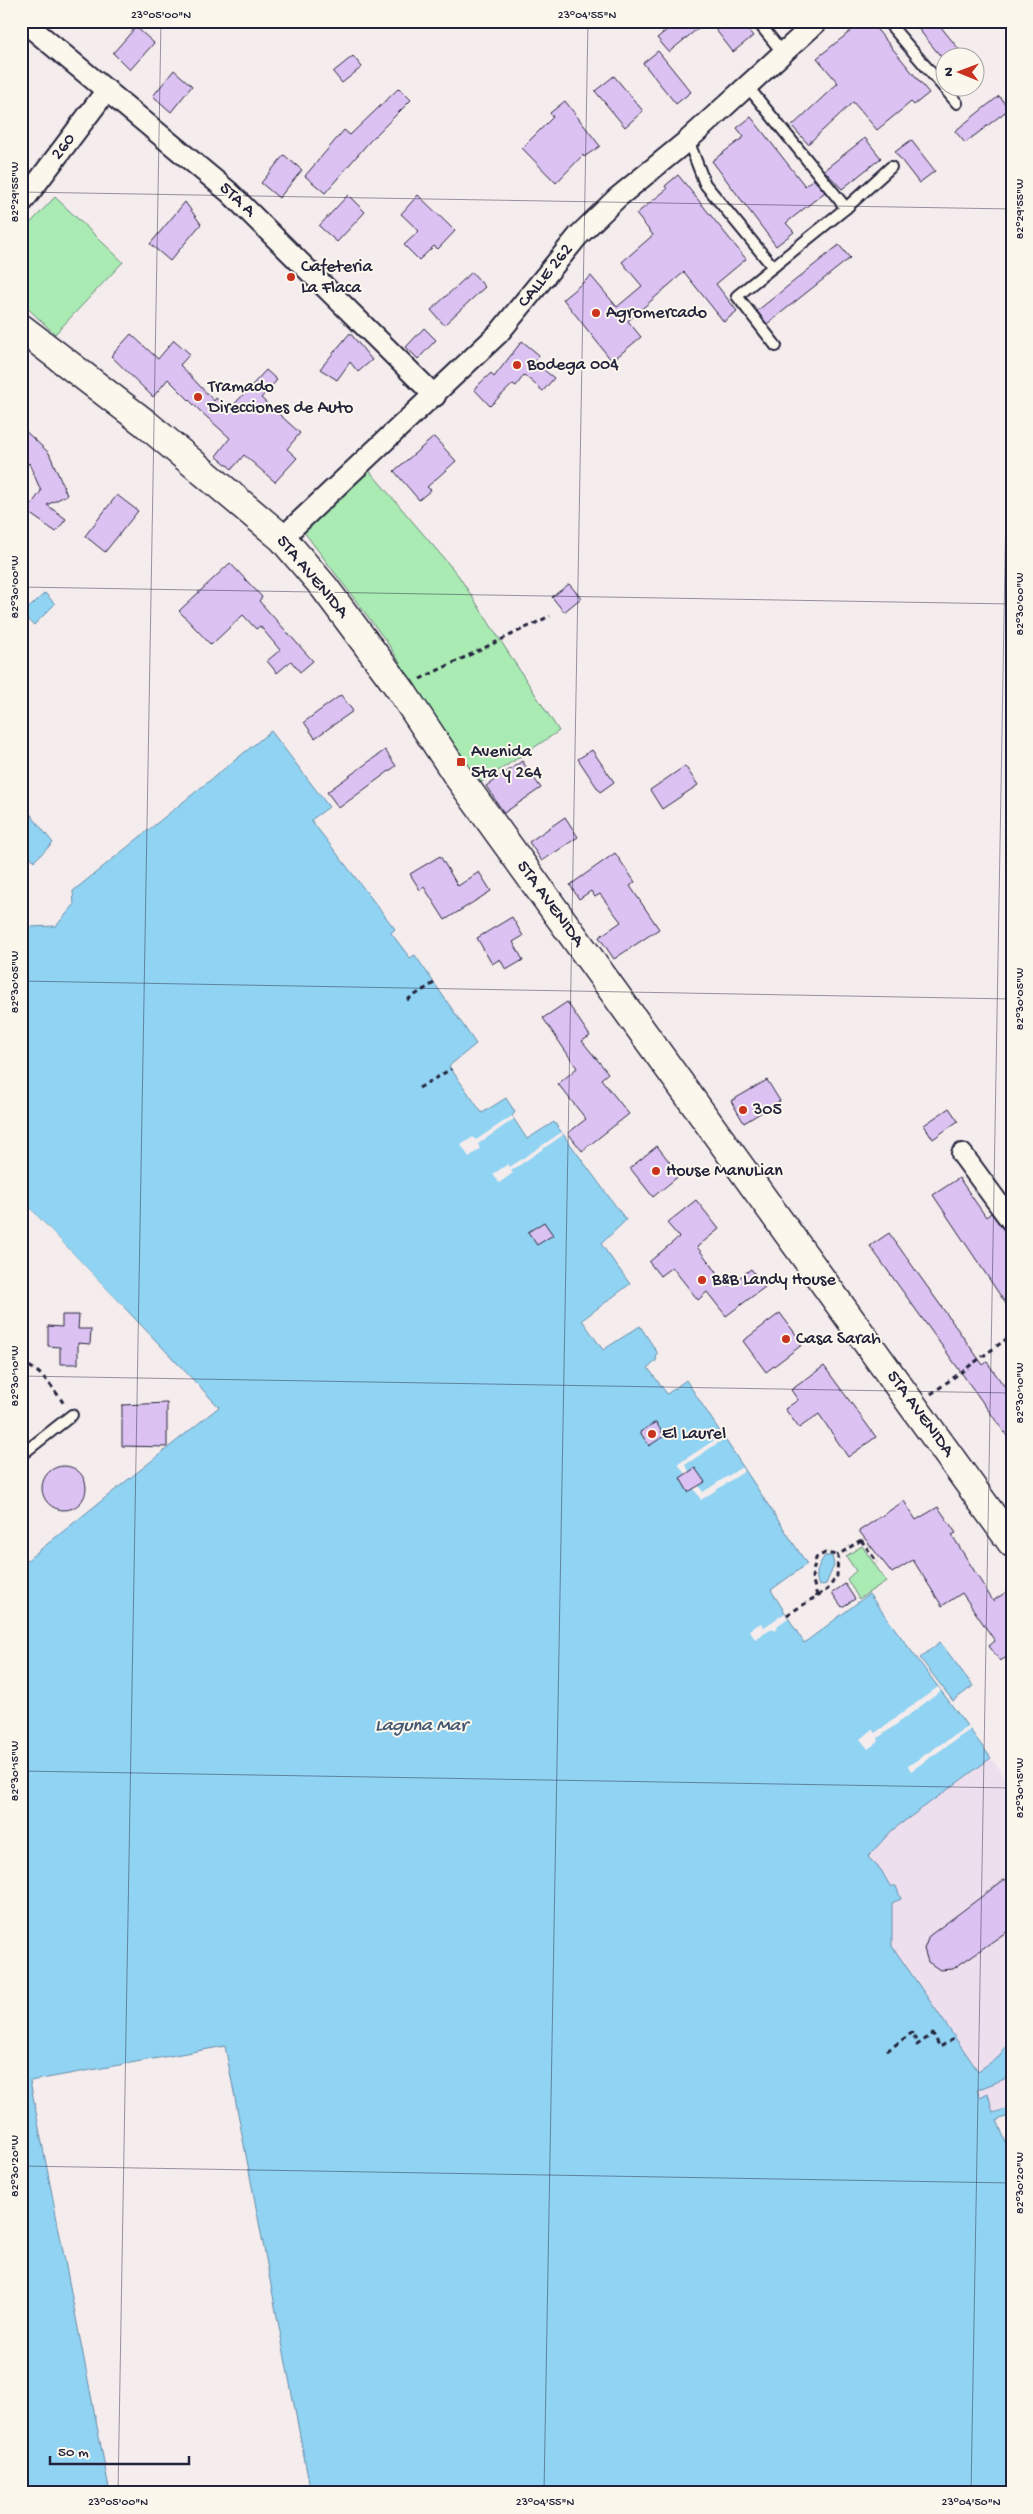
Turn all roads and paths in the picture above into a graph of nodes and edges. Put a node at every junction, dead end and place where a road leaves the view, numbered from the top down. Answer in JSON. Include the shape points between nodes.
{"nodes":[{"id":1,"x":23,"y":21,"type":"edge"},
{"id":2,"x":757,"y":21,"type":"edge"},
{"id":3,"x":887,"y":21,"type":"edge"},
{"id":4,"x":809,"y":24,"type":"edge"},
{"id":5,"x":783,"y":54,"type":"junction"},
{"id":6,"x":748,"y":87,"type":"junction"},
{"id":7,"x":107,"y":90,"type":"junction"},
{"id":8,"x":957,"y":103,"type":"dead end"},
{"id":9,"x":688,"y":140,"type":"junction"},
{"id":10,"x":890,"y":167,"type":"dead end"},
{"id":11,"x":21,"y":204,"type":"edge"},
{"id":12,"x":846,"y":208,"type":"junction"},
{"id":13,"x":773,"y":267,"type":"junction"},
{"id":14,"x":21,"y":328,"type":"edge"},
{"id":15,"x":776,"y":346,"type":"dead end"},
{"id":16,"x":435,"y":396,"type":"junction"},
{"id":17,"x":282,"y":538,"type":"junction"},
{"id":18,"x":550,"y":616,"type":"dead end"},
{"id":19,"x":400,"y":689,"type":"junction"},
{"id":20,"x":434,"y":983,"type":"dead end"},
{"id":21,"x":407,"y":1000,"type":"dead end"},
{"id":22,"x":451,"y":1069,"type":"dead end"},
{"id":23,"x":419,"y":1088,"type":"dead end"},
{"id":24,"x":962,"y":1154,"type":"dead end"},
{"id":25,"x":1012,"y":1222,"type":"edge"},
{"id":26,"x":1012,"y":1335,"type":"edge"},
{"id":27,"x":21,"y":1363,"type":"edge"},
{"id":28,"x":915,"y":1406,"type":"junction"},
{"id":29,"x":72,"y":1415,"type":"joint"},
{"id":30,"x":21,"y":1455,"type":"edge"},
{"id":31,"x":1012,"y":1543,"type":"edge"},
{"id":32,"x":838,"y":1554,"type":"junction"},
{"id":33,"x":877,"y":1562,"type":"dead end"},
{"id":34,"x":817,"y":1596,"type":"junction"},
{"id":35,"x":787,"y":1615,"type":"dead end"},
{"id":36,"x":1012,"y":2006,"type":"edge"},
{"id":37,"x":1006,"y":2014,"type":"dead end"},
{"id":38,"x":955,"y":2038,"type":"dead end"},
{"id":39,"x":887,"y":2051,"type":"dead end"}],
"edges":[{"from":1,"to":7,"type":"street","name":"5TA A"},
{"from":2,"to":5,"type":"lane"},
{"from":3,"to":8,"type":"lane"},
{"from":4,"to":5,"type":"street","name":"CALLE 262"},
{"from":5,"to":6,"type":"street","name":"CALLE 262"},
{"from":6,"to":9,"type":"street","name":"CALLE 262"},
{"from":6,"to":12,"type":"lane"},
{"from":7,"to":11,"type":"street","name":"260"},
{"from":7,"to":16,"type":"street","name":"5TA A","via":[[229,192]]},
{"from":9,"to":13,"type":"lane","via":[[705,184]]},
{"from":9,"to":16,"type":"street","name":"CALLE 262","via":[[617,198],[585,230],[499,333]]},
{"from":10,"to":12,"type":"lane"},
{"from":12,"to":13,"type":"lane"},
{"from":13,"to":15,"type":"lane","via":[[737,296]]},
{"from":14,"to":17,"type":"highway","name":"5TA AVENIDA","via":[[145,423]]},
{"from":16,"to":17,"type":"street","name":"CALLE 262"},
{"from":17,"to":19,"type":"highway","name":"5TA AVENIDA","via":[[324,587]]},
{"from":18,"to":19,"type":"path"},
{"from":19,"to":28,"type":"highway","name":"5TA AVENIDA","via":[[457,775]]},
{"from":20,"to":21,"type":"path"},
{"from":22,"to":23,"type":"path"},
{"from":24,"to":25,"type":"street"},
{"from":26,"to":28,"type":"path"},
{"from":27,"to":29,"type":"path","via":[[29,1365],[53,1388]]},
{"from":28,"to":31,"type":"highway","name":"5TA AVENIDA"},
{"from":29,"to":30,"type":"lane"},
{"from":32,"to":33,"type":"path","via":[[863,1539]]},
{"from":32,"to":34,"type":"path","via":[[837,1576],[828,1589]]},
{"from":32,"to":34,"type":"path","via":[[824,1553],[816,1558],[812,1577]]},
{"from":34,"to":35,"type":"path"},
{"from":36,"to":37,"type":"path"},
{"from":38,"to":39,"type":"path","via":[[940,2047],[933,2034],[917,2045],[913,2032]]}]}
